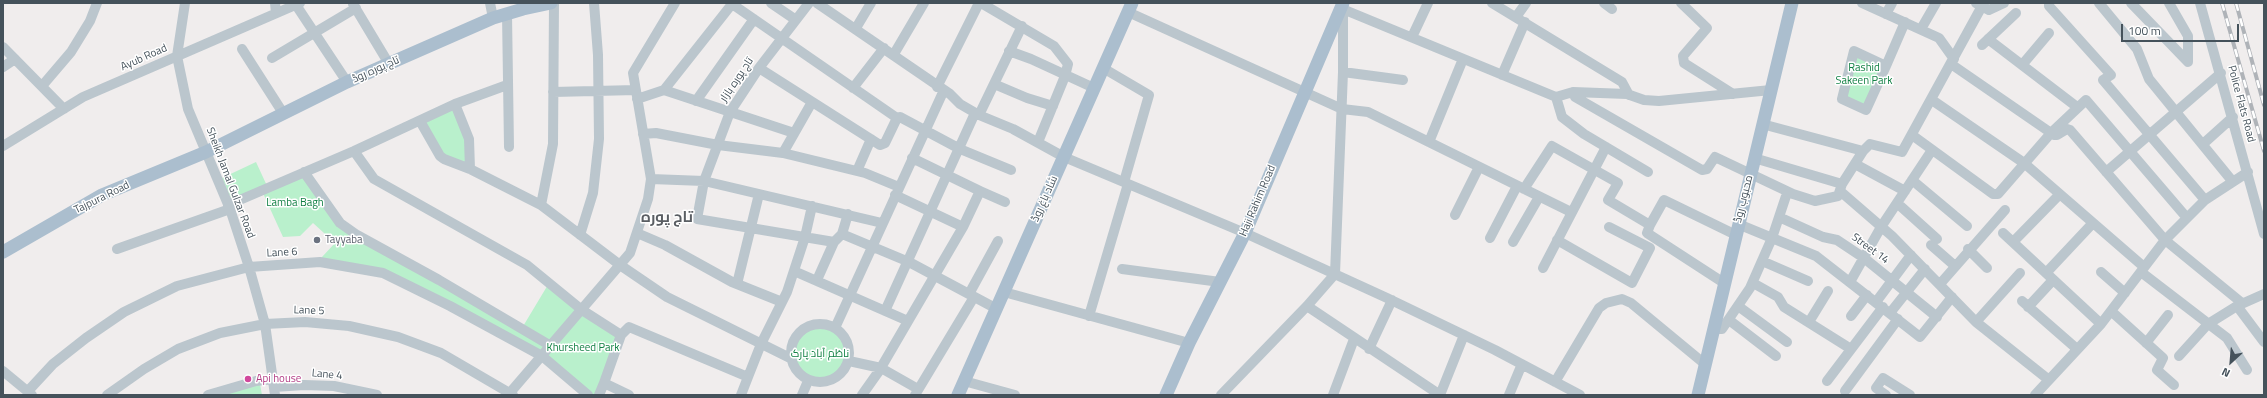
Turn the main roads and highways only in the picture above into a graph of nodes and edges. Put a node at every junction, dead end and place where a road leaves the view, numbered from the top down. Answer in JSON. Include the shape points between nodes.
{"nodes":[{"id":1,"x":1792,"y":3,"type":"edge"},
{"id":2,"x":546,"y":4,"type":"edge"},
{"id":3,"x":1343,"y":5,"type":"edge"},
{"id":4,"x":1130,"y":8,"type":"edge"},
{"id":5,"x":206,"y":152,"type":"joint"},
{"id":6,"x":3,"y":252,"type":"edge"},
{"id":7,"x":958,"y":395,"type":"edge"},
{"id":8,"x":1166,"y":395,"type":"edge"},
{"id":9,"x":1698,"y":395,"type":"edge"}],
"edges":[{"from":1,"to":9,"type":"main road","name":"محبوب روڈ"},
{"from":2,"to":5,"type":"main road","name":"تاج پورہ روڈ","via":[[494,18],[347,82]]},
{"from":3,"to":8,"type":"main road","name":"Haji Rahim Road","via":[[1245,233],[1189,343]]},
{"from":4,"to":7,"type":"main road","name":"شاد باغ روڈ"},
{"from":5,"to":6,"type":"main road","name":"Tajpura Road","via":[[102,196]]}]}
